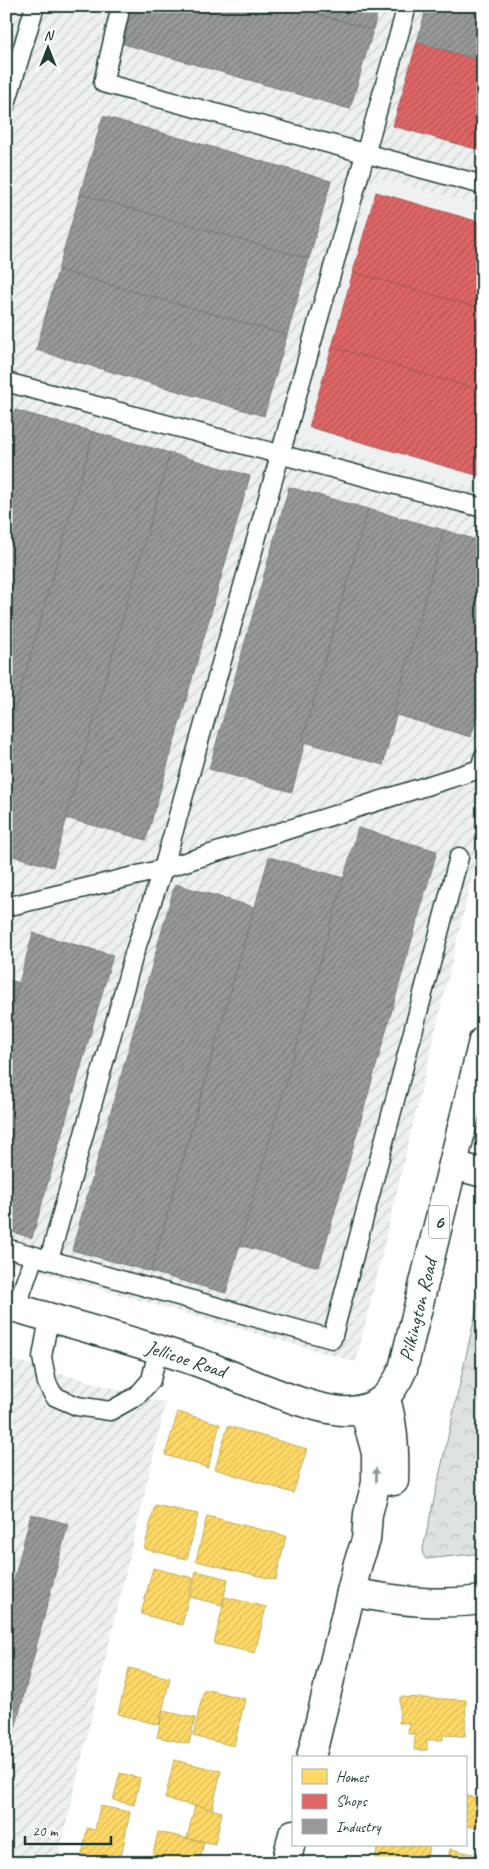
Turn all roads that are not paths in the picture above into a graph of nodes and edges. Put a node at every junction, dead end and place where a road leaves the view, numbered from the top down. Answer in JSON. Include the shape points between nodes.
{"nodes":[{"id":1,"x":35,"y":6,"type":"edge"},
{"id":2,"x":121,"y":6,"type":"edge"},
{"id":3,"x":407,"y":6,"type":"edge"},
{"id":4,"x":6,"y":104,"type":"edge"},
{"id":5,"x":366,"y":154,"type":"junction"},
{"id":6,"x":483,"y":185,"type":"edge"},
{"id":7,"x":6,"y":382,"type":"edge"},
{"id":8,"x":280,"y":454,"type":"junction"},
{"id":9,"x":483,"y":508,"type":"edge"},
{"id":10,"x":483,"y":758,"type":"edge"},
{"id":11,"x":460,"y":857,"type":"dead end"},
{"id":12,"x":163,"y":869,"type":"junction"},
{"id":13,"x":6,"y":907,"type":"edge"},
{"id":14,"x":483,"y":1041,"type":"edge"},
{"id":15,"x":453,"y":1164,"type":"junction"},
{"id":16,"x":483,"y":1173,"type":"edge"},
{"id":17,"x":6,"y":1248,"type":"edge"},
{"id":18,"x":42,"y":1258,"type":"junction"},
{"id":19,"x":11,"y":1307,"type":"edge"},
{"id":20,"x":49,"y":1318,"type":"junction"},
{"id":21,"x":158,"y":1350,"type":"junction"},
{"id":22,"x":375,"y":1404,"type":"junction"},
{"id":23,"x":351,"y":1592,"type":"junction"},
{"id":24,"x":483,"y":1600,"type":"edge"},
{"id":25,"x":311,"y":1756,"type":"edge"},
{"id":26,"x":292,"y":1838,"type":"edge"},
{"id":27,"x":286,"y":1863,"type":"edge"}],
"edges":[{"from":1,"to":4,"type":"lane"},
{"from":2,"to":5,"type":"lane","via":[[103,83]]},
{"from":3,"to":5,"type":"lane"},
{"from":5,"to":6,"type":"lane"},
{"from":5,"to":8,"type":"lane"},
{"from":7,"to":8,"type":"lane"},
{"from":8,"to":9,"type":"lane"},
{"from":8,"to":12,"type":"lane"},
{"from":10,"to":12,"type":"lane","via":[[480,769]]},
{"from":11,"to":18,"type":"lane","via":[[332,1338]]},
{"from":12,"to":13,"type":"lane"},
{"from":12,"to":18,"type":"lane"},
{"from":14,"to":15,"type":"main road","name":"Pilkington Road","number":"6"},
{"from":15,"to":16,"type":"main road"},
{"from":15,"to":22,"type":"main road","name":"Pilkington Road","number":"6","via":[[404,1369],[395,1387]]},
{"from":17,"to":18,"type":"lane"},
{"from":18,"to":19,"type":"lane"},
{"from":19,"to":20,"type":"main road","name":"Jellicoe Road"},
{"from":20,"to":21,"type":"main road","name":"Jellicoe Road"},
{"from":20,"to":21,"type":"lane","via":[[42,1357],[47,1383],[54,1396],[77,1406],[110,1411],[137,1396],[151,1380]]},
{"from":21,"to":22,"type":"main road","name":"Jellicoe Road","via":[[317,1406],[338,1411]]},
{"from":22,"to":23,"type":"main road","via":[[390,1411],[394,1488],[383,1520],[366,1540]]},
{"from":23,"to":24,"type":"main road","via":[[442,1604]]},
{"from":23,"to":25,"type":"main road"},
{"from":26,"to":27,"type":"main road"}]}
